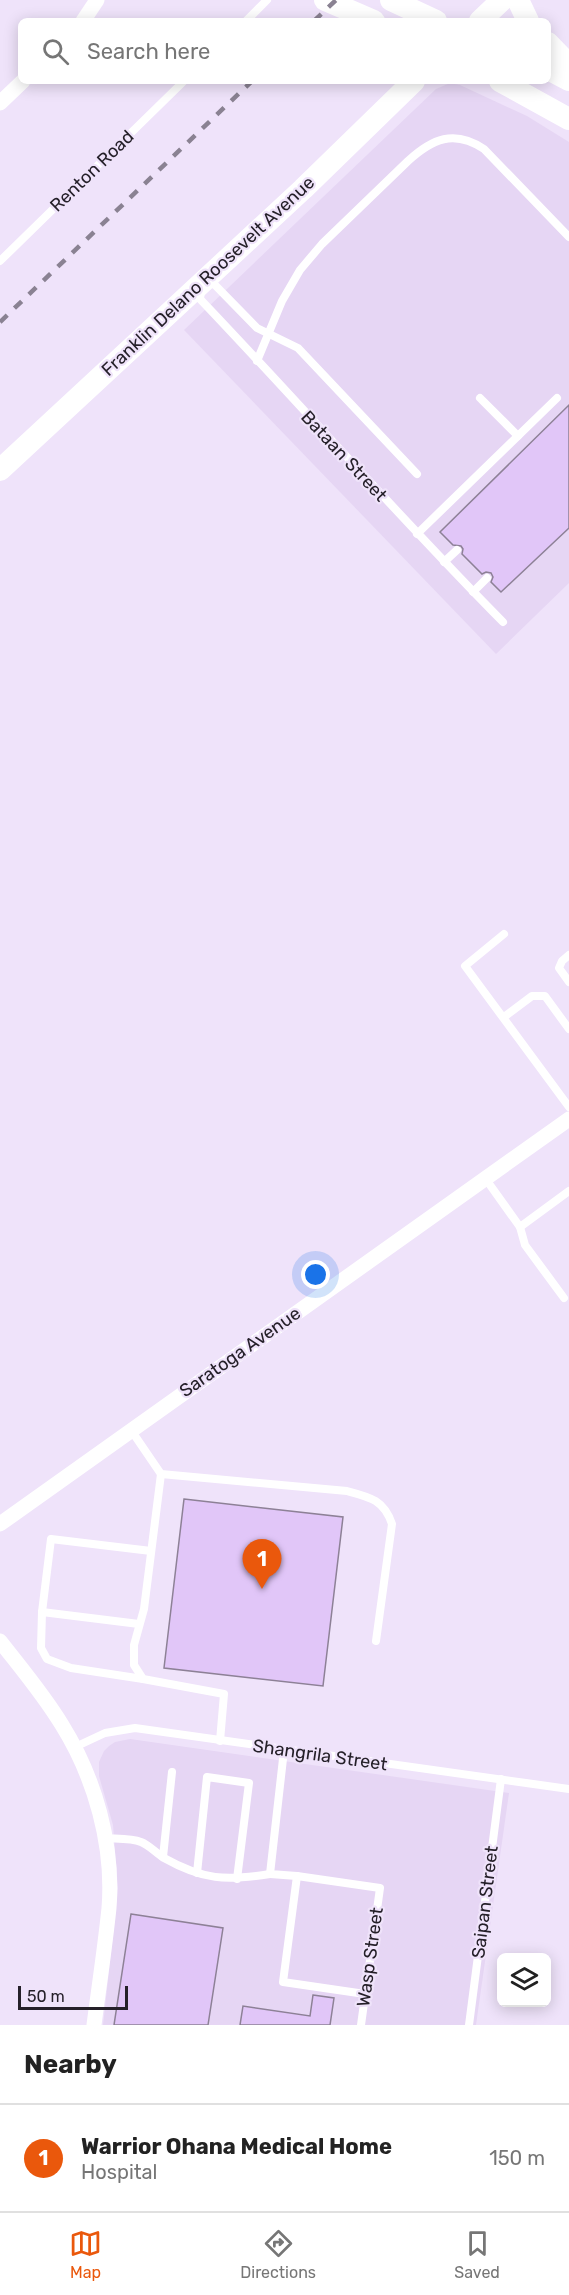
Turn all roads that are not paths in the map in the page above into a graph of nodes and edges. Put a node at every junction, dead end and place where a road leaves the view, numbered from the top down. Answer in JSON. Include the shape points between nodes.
{"nodes":[{"id":1,"x":97,"y":0,"type":"edge"},
{"id":2,"x":267,"y":0,"type":"edge"},
{"id":3,"x":325,"y":0,"type":"edge"},
{"id":4,"x":391,"y":0,"type":"edge"},
{"id":5,"x":502,"y":0,"type":"edge"},
{"id":6,"x":518,"y":0,"type":"edge"},
{"id":7,"x":85,"y":18,"type":"edge"},
{"id":8,"x":249,"y":18,"type":"edge"},
{"id":9,"x":367,"y":18,"type":"edge"},
{"id":10,"x":430,"y":18,"type":"edge"},
{"id":11,"x":483,"y":18,"type":"edge"},
{"id":12,"x":527,"y":18,"type":"edge"},
{"id":13,"x":551,"y":46,"type":"edge"},
{"id":14,"x":569,"y":65,"type":"edge"},
{"id":15,"x":551,"y":71,"type":"edge"},
{"id":16,"x":569,"y":80,"type":"edge"},
{"id":17,"x":20,"y":84,"type":"edge"},
{"id":18,"x":181,"y":84,"type":"edge"},
{"id":19,"x":411,"y":84,"type":"edge"},
{"id":20,"x":505,"y":84,"type":"edge"},
{"id":21,"x":0,"y":103,"type":"edge"},
{"id":22,"x":569,"y":119,"type":"edge"},
{"id":23,"x":569,"y":237,"type":"edge"},
{"id":24,"x":0,"y":261,"type":"edge"},
{"id":25,"x":202,"y":282,"type":"junction"},
{"id":26,"x":268,"y":334,"type":"junction"},
{"id":27,"x":257,"y":361,"type":"junction"},
{"id":28,"x":480,"y":398,"type":"dead end"},
{"id":29,"x":557,"y":398,"type":"dead end"},
{"id":30,"x":518,"y":436,"type":"junction"},
{"id":31,"x":0,"y":470,"type":"edge"},
{"id":32,"x":417,"y":474,"type":"dead end"},
{"id":33,"x":417,"y":534,"type":"junction"},
{"id":34,"x":457,"y":549,"type":"dead end"},
{"id":35,"x":444,"y":562,"type":"junction"},
{"id":36,"x":487,"y":578,"type":"dead end"},
{"id":37,"x":473,"y":592,"type":"junction"},
{"id":38,"x":503,"y":622,"type":"dead end"},
{"id":39,"x":504,"y":934,"type":"dead end"},
{"id":40,"x":569,"y":955,"type":"edge"},
{"id":41,"x":569,"y":982,"type":"edge"},
{"id":42,"x":504,"y":1017,"type":"junction"},
{"id":43,"x":569,"y":1029,"type":"edge"},
{"id":44,"x":569,"y":1107,"type":"edge"},
{"id":45,"x":569,"y":1119,"type":"edge"},
{"id":46,"x":485,"y":1178,"type":"junction"},
{"id":47,"x":569,"y":1191,"type":"edge"},
{"id":48,"x":520,"y":1227,"type":"junction"},
{"id":49,"x":564,"y":1298,"type":"dead end"},
{"id":50,"x":131,"y":1429,"type":"junction"},
{"id":51,"x":161,"y":1474,"type":"junction"},
{"id":52,"x":0,"y":1524,"type":"edge"},
{"id":53,"x":151,"y":1551,"type":"junction"},
{"id":54,"x":42,"y":1612,"type":"junction"},
{"id":55,"x":139,"y":1624,"type":"junction"},
{"id":56,"x":0,"y":1641,"type":"edge"},
{"id":57,"x":376,"y":1641,"type":"dead end"},
{"id":58,"x":143,"y":1679,"type":"junction"},
{"id":59,"x":220,"y":1741,"type":"junction"},
{"id":60,"x":75,"y":1747,"type":"junction"},
{"id":61,"x":284,"y":1750,"type":"junction"},
{"id":62,"x":172,"y":1772,"type":"dead end"},
{"id":63,"x":501,"y":1779,"type":"junction"},
{"id":64,"x":569,"y":1789,"type":"edge"},
{"id":65,"x":104,"y":1838,"type":"junction"},
{"id":66,"x":163,"y":1857,"type":"junction"},
{"id":67,"x":197,"y":1873,"type":"junction"},
{"id":68,"x":270,"y":1874,"type":"junction"},
{"id":69,"x":297,"y":1876,"type":"junction"},
{"id":70,"x":237,"y":1879,"type":"junction"},
{"id":71,"x":365,"y":1994,"type":"junction"},
{"id":72,"x":94,"y":2025,"type":"edge"},
{"id":73,"x":361,"y":2025,"type":"edge"},
{"id":74,"x":469,"y":2025,"type":"edge"}],
"edges":[{"from":1,"to":7,"type":"street"},
{"from":2,"to":8,"type":"lane"},
{"from":3,"to":9,"type":"main road"},
{"from":4,"to":10,"type":"main road"},
{"from":5,"to":11,"type":"main road"},
{"from":6,"to":12,"type":"main road"},
{"from":13,"to":14,"type":"main road"},
{"from":15,"to":16,"type":"main road"},
{"from":17,"to":21,"type":"street"},
{"from":18,"to":24,"type":"lane","name":"Renton Road"},
{"from":19,"to":25,"type":"main road","name":"Franklin Delano Roosevelt Avenue"},
{"from":20,"to":22,"type":"main road"},
{"from":23,"to":26,"type":"lane","via":[[484,149],[468,140],[434,141],[408,160],[310,256],[290,285]]},
{"from":25,"to":26,"type":"lane","via":[[215,285]]},
{"from":25,"to":27,"type":"lane","name":"Bataan Street","via":[[200,298]]},
{"from":25,"to":31,"type":"main road","name":"Franklin Delano Roosevelt Avenue"},
{"from":26,"to":27,"type":"lane"},
{"from":26,"to":32,"type":"lane","via":[[298,348]]},
{"from":27,"to":33,"type":"lane","name":"Bataan Street"},
{"from":28,"to":30,"type":"lane"},
{"from":29,"to":30,"type":"lane"},
{"from":30,"to":33,"type":"lane"},
{"from":33,"to":35,"type":"lane","name":"Bataan Street"},
{"from":34,"to":35,"type":"lane"},
{"from":35,"to":37,"type":"lane","name":"Bataan Street"},
{"from":36,"to":37,"type":"lane"},
{"from":37,"to":38,"type":"lane","name":"Bataan Street"},
{"from":39,"to":42,"type":"lane","via":[[465,966]]},
{"from":40,"to":41,"type":"lane","via":[[559,968]]},
{"from":42,"to":43,"type":"lane","via":[[532,996],[545,996]]},
{"from":42,"to":44,"type":"lane"},
{"from":45,"to":46,"type":"street","name":"Saratoga Avenue"},
{"from":46,"to":48,"type":"lane"},
{"from":46,"to":50,"type":"street","name":"Saratoga Avenue"},
{"from":47,"to":48,"type":"lane"},
{"from":48,"to":49,"type":"lane","via":[[525,1245]]},
{"from":50,"to":51,"type":"lane"},
{"from":50,"to":52,"type":"street","name":"Saratoga Avenue"},
{"from":51,"to":53,"type":"lane"},
{"from":51,"to":57,"type":"lane","via":[[347,1491],[371,1498],[387,1510],[392,1524]]},
{"from":53,"to":54,"type":"lane","via":[[51,1539]]},
{"from":53,"to":55,"type":"lane"},
{"from":54,"to":55,"type":"lane"},
{"from":54,"to":58,"type":"lane","via":[[41,1648],[47,1659],[71,1668]]},
{"from":55,"to":58,"type":"lane","via":[[134,1665]]},
{"from":56,"to":60,"type":"street"},
{"from":58,"to":59,"type":"lane","via":[[224,1694]]},
{"from":59,"to":60,"type":"lane","name":"Shangrila Street","via":[[135,1728],[105,1733]]},
{"from":59,"to":61,"type":"lane","name":"Shangrila Street"},
{"from":60,"to":65,"type":"street","via":[[91,1786]]},
{"from":61,"to":63,"type":"lane","name":"Shangrila Street"},
{"from":61,"to":68,"type":"lane"},
{"from":62,"to":66,"type":"lane"},
{"from":63,"to":64,"type":"lane","name":"Shangrila Street"},
{"from":63,"to":74,"type":"lane","name":"Saipan Street"},
{"from":65,"to":66,"type":"lane","via":[[141,1842]]},
{"from":65,"to":72,"type":"street","via":[[109,1907]]},
{"from":66,"to":67,"type":"lane"},
{"from":67,"to":70,"type":"lane"},
{"from":67,"to":70,"type":"lane","via":[[207,1777],[249,1783]]},
{"from":68,"to":69,"type":"lane"},
{"from":68,"to":70,"type":"lane"},
{"from":69,"to":71,"type":"lane","via":[[283,1982]]},
{"from":69,"to":71,"type":"lane","name":"Wasp Street","via":[[380,1888]]},
{"from":71,"to":73,"type":"lane","name":"Wasp Street"}]}
